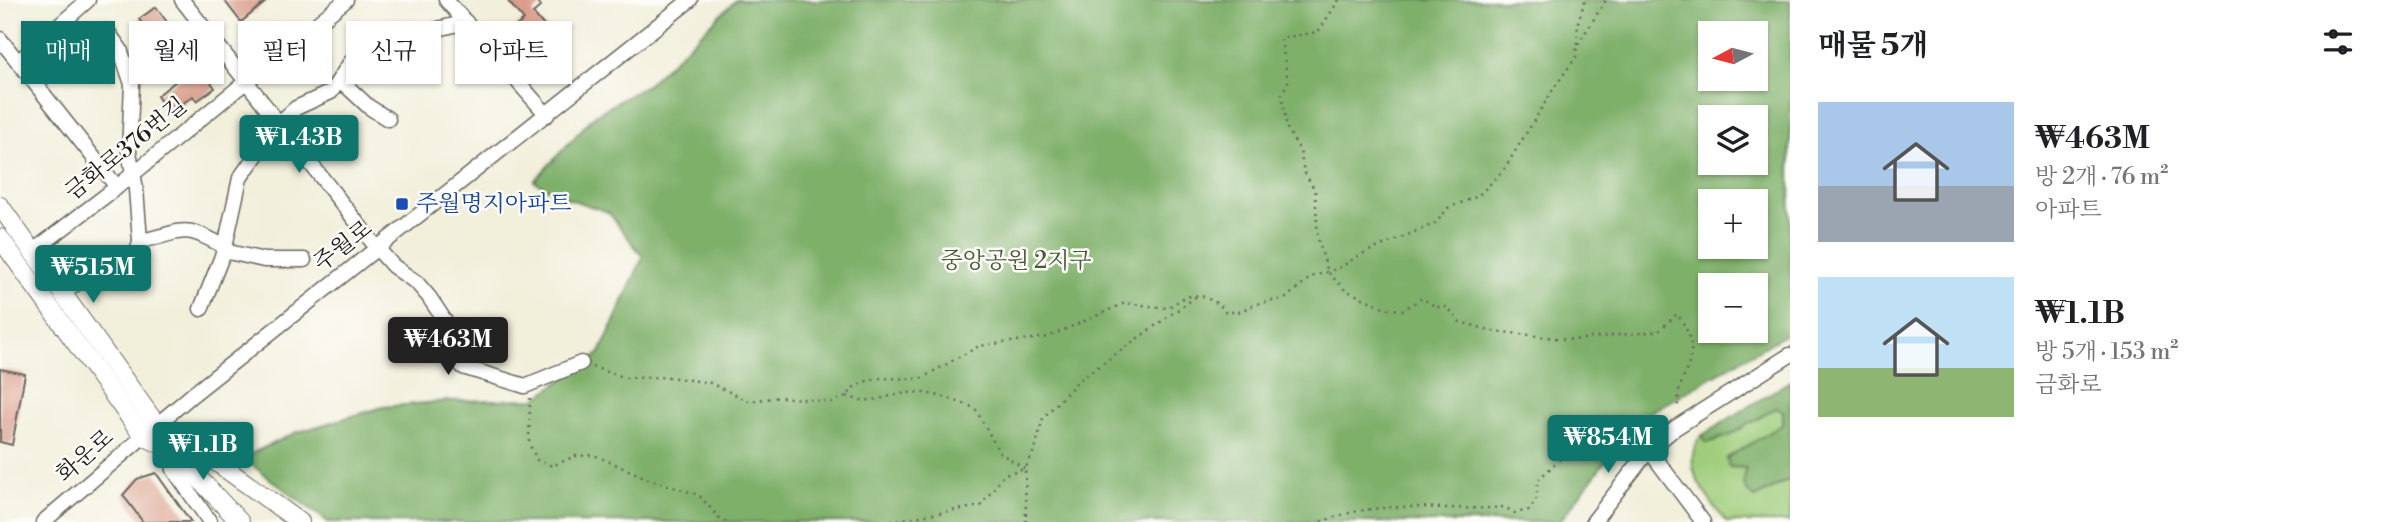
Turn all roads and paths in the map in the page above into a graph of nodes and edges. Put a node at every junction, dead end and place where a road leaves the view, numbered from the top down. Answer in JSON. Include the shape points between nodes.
{"nodes":[{"id":1,"x":88,"y":0,"type":"edge"},
{"id":2,"x":182,"y":0,"type":"edge"},
{"id":3,"x":346,"y":0,"type":"edge"},
{"id":4,"x":446,"y":0,"type":"edge"},
{"id":5,"x":690,"y":0,"type":"edge"},
{"id":6,"x":1339,"y":0,"type":"edge"},
{"id":7,"x":1585,"y":0,"type":"edge"},
{"id":8,"x":1605,"y":0,"type":"edge"},
{"id":9,"x":320,"y":21,"type":"edge"},
{"id":10,"x":465,"y":21,"type":"edge"},
{"id":11,"x":455,"y":25,"type":"edge"},
{"id":12,"x":0,"y":39,"type":"edge"},
{"id":13,"x":115,"y":42,"type":"edge"},
{"id":14,"x":1578,"y":44,"type":"junction"},
{"id":15,"x":19,"y":61,"type":"junction"},
{"id":16,"x":21,"y":64,"type":"edge"},
{"id":17,"x":238,"y":72,"type":"edge"},
{"id":18,"x":340,"y":80,"type":"junction"},
{"id":19,"x":37,"y":84,"type":"edge"},
{"id":20,"x":244,"y":84,"type":"edge"},
{"id":21,"x":248,"y":84,"type":"edge"},
{"id":22,"x":520,"y":84,"type":"edge"},
{"id":23,"x":547,"y":115,"type":"junction"},
{"id":24,"x":388,"y":119,"type":"dead end"},
{"id":25,"x":279,"y":123,"type":"junction"},
{"id":26,"x":132,"y":174,"type":"junction"},
{"id":27,"x":117,"y":187,"type":"junction"},
{"id":28,"x":0,"y":206,"type":"edge"},
{"id":29,"x":0,"y":238,"type":"edge"},
{"id":30,"x":140,"y":241,"type":"junction"},
{"id":31,"x":377,"y":248,"type":"junction"},
{"id":32,"x":225,"y":249,"type":"junction"},
{"id":33,"x":32,"y":252,"type":"junction"},
{"id":34,"x":304,"y":260,"type":"dead end"},
{"id":35,"x":1328,"y":272,"type":"junction"},
{"id":36,"x":62,"y":294,"type":"junction"},
{"id":37,"x":1200,"y":295,"type":"junction"},
{"id":38,"x":201,"y":309,"type":"dead end"},
{"id":39,"x":1790,"y":355,"type":"edge"},
{"id":40,"x":581,"y":363,"type":"joint"},
{"id":41,"x":525,"y":386,"type":"junction"},
{"id":42,"x":848,"y":396,"type":"junction"},
{"id":43,"x":1673,"y":429,"type":"junction"},
{"id":44,"x":150,"y":430,"type":"junction"},
{"id":45,"x":171,"y":449,"type":"junction"},
{"id":46,"x":1649,"y":450,"type":"junction"},
{"id":47,"x":1025,"y":469,"type":"junction"},
{"id":48,"x":43,"y":522,"type":"edge"},
{"id":49,"x":211,"y":522,"type":"edge"},
{"id":50,"x":240,"y":522,"type":"edge"},
{"id":51,"x":300,"y":522,"type":"edge"},
{"id":52,"x":727,"y":522,"type":"edge"},
{"id":53,"x":884,"y":522,"type":"edge"},
{"id":54,"x":1026,"y":522,"type":"edge"},
{"id":55,"x":1321,"y":522,"type":"edge"},
{"id":56,"x":1593,"y":522,"type":"edge"},
{"id":57,"x":1703,"y":522,"type":"edge"}],
"edges":[{"from":1,"to":15,"type":"street"},
{"from":2,"to":17,"type":"street"},
{"from":3,"to":9,"type":"street","name":"금화로376번길"},
{"from":4,"to":10,"type":"street"},
{"from":5,"to":23,"type":"street","name":"주월로"},
{"from":6,"to":35,"type":"path","via":[[1318,32],[1281,38],[1288,82],[1282,94],[1283,113],[1315,190],[1318,240]]},
{"from":7,"to":14,"type":"path"},
{"from":8,"to":14,"type":"path"},
{"from":11,"to":18,"type":"street","via":[[410,36],[377,38],[350,63]]},
{"from":12,"to":15,"type":"street"},
{"from":13,"to":26,"type":"street","via":[[132,84],[128,127]]},
{"from":14,"to":35,"type":"path","via":[[1576,58],[1503,171],[1478,196],[1447,208],[1436,223]]},
{"from":15,"to":16,"type":"street"},
{"from":18,"to":24,"type":"street"},
{"from":18,"to":25,"type":"street","via":[[331,92],[296,108]]},
{"from":19,"to":27,"type":"street"},
{"from":20,"to":26,"type":"street","name":"금화로376번길"},
{"from":21,"to":25,"type":"street"},
{"from":22,"to":23,"type":"street"},
{"from":23,"to":31,"type":"street","name":"주월로"},
{"from":25,"to":31,"type":"street"},
{"from":25,"to":32,"type":"street","via":[[240,178]]},
{"from":26,"to":27,"type":"street","name":"금화로376번길"},
{"from":26,"to":30,"type":"street"},
{"from":27,"to":33,"type":"street","name":"금화로376번길"},
{"from":28,"to":33,"type":"main road"},
{"from":29,"to":44,"type":"main road"},
{"from":30,"to":32,"type":"street","via":[[190,230]]},
{"from":30,"to":36,"type":"street","via":[[131,279],[96,274],[82,277]]},
{"from":31,"to":41,"type":"street","via":[[429,297],[451,330],[455,356],[463,367]]},
{"from":31,"to":44,"type":"street","name":"주월로"},
{"from":32,"to":34,"type":"street","via":[[264,260]]},
{"from":32,"to":38,"type":"street"},
{"from":33,"to":36,"type":"main road"},
{"from":35,"to":37,"type":"path","via":[[1305,280],[1286,298],[1256,303],[1238,312],[1226,312]]},
{"from":35,"to":43,"type":"path","via":[[1345,290],[1388,309],[1403,310],[1422,298],[1436,307],[1447,307],[1460,321],[1507,335],[1573,340],[1659,331],[1677,314],[1692,349],[1690,369],[1677,393]]},
{"from":36,"to":44,"type":"main road"},
{"from":37,"to":42,"type":"path","via":[[1167,308],[1125,303],[1048,337],[979,346],[920,379],[867,381],[855,386]]},
{"from":37,"to":47,"type":"path","via":[[1078,381],[1043,418]]},
{"from":39,"to":43,"type":"street"},
{"from":40,"to":41,"type":"street"},
{"from":40,"to":42,"type":"path","via":[[627,378],[669,377],[710,383],[749,401],[781,397],[832,401]]},
{"from":41,"to":52,"type":"path","via":[[529,391],[529,443],[537,460],[552,466],[575,456],[594,455],[699,495]]},
{"from":42,"to":47,"type":"path","via":[[859,402],[906,393],[930,394],[975,408],[1000,453]]},
{"from":43,"to":46,"type":"street"},
{"from":43,"to":55,"type":"path","via":[[1588,432],[1538,480],[1536,501],[1529,510],[1384,505]]},
{"from":44,"to":45,"type":"main road"},
{"from":44,"to":48,"type":"street","name":"화운로"},
{"from":44,"to":51,"type":"main road","via":[[194,447]]},
{"from":45,"to":49,"type":"street","via":[[174,470]]},
{"from":45,"to":50,"type":"main road"},
{"from":46,"to":56,"type":"street"},
{"from":46,"to":57,"type":"street"},
{"from":47,"to":53,"type":"path","via":[[1004,474],[981,506]]},
{"from":47,"to":54,"type":"path"}]}
